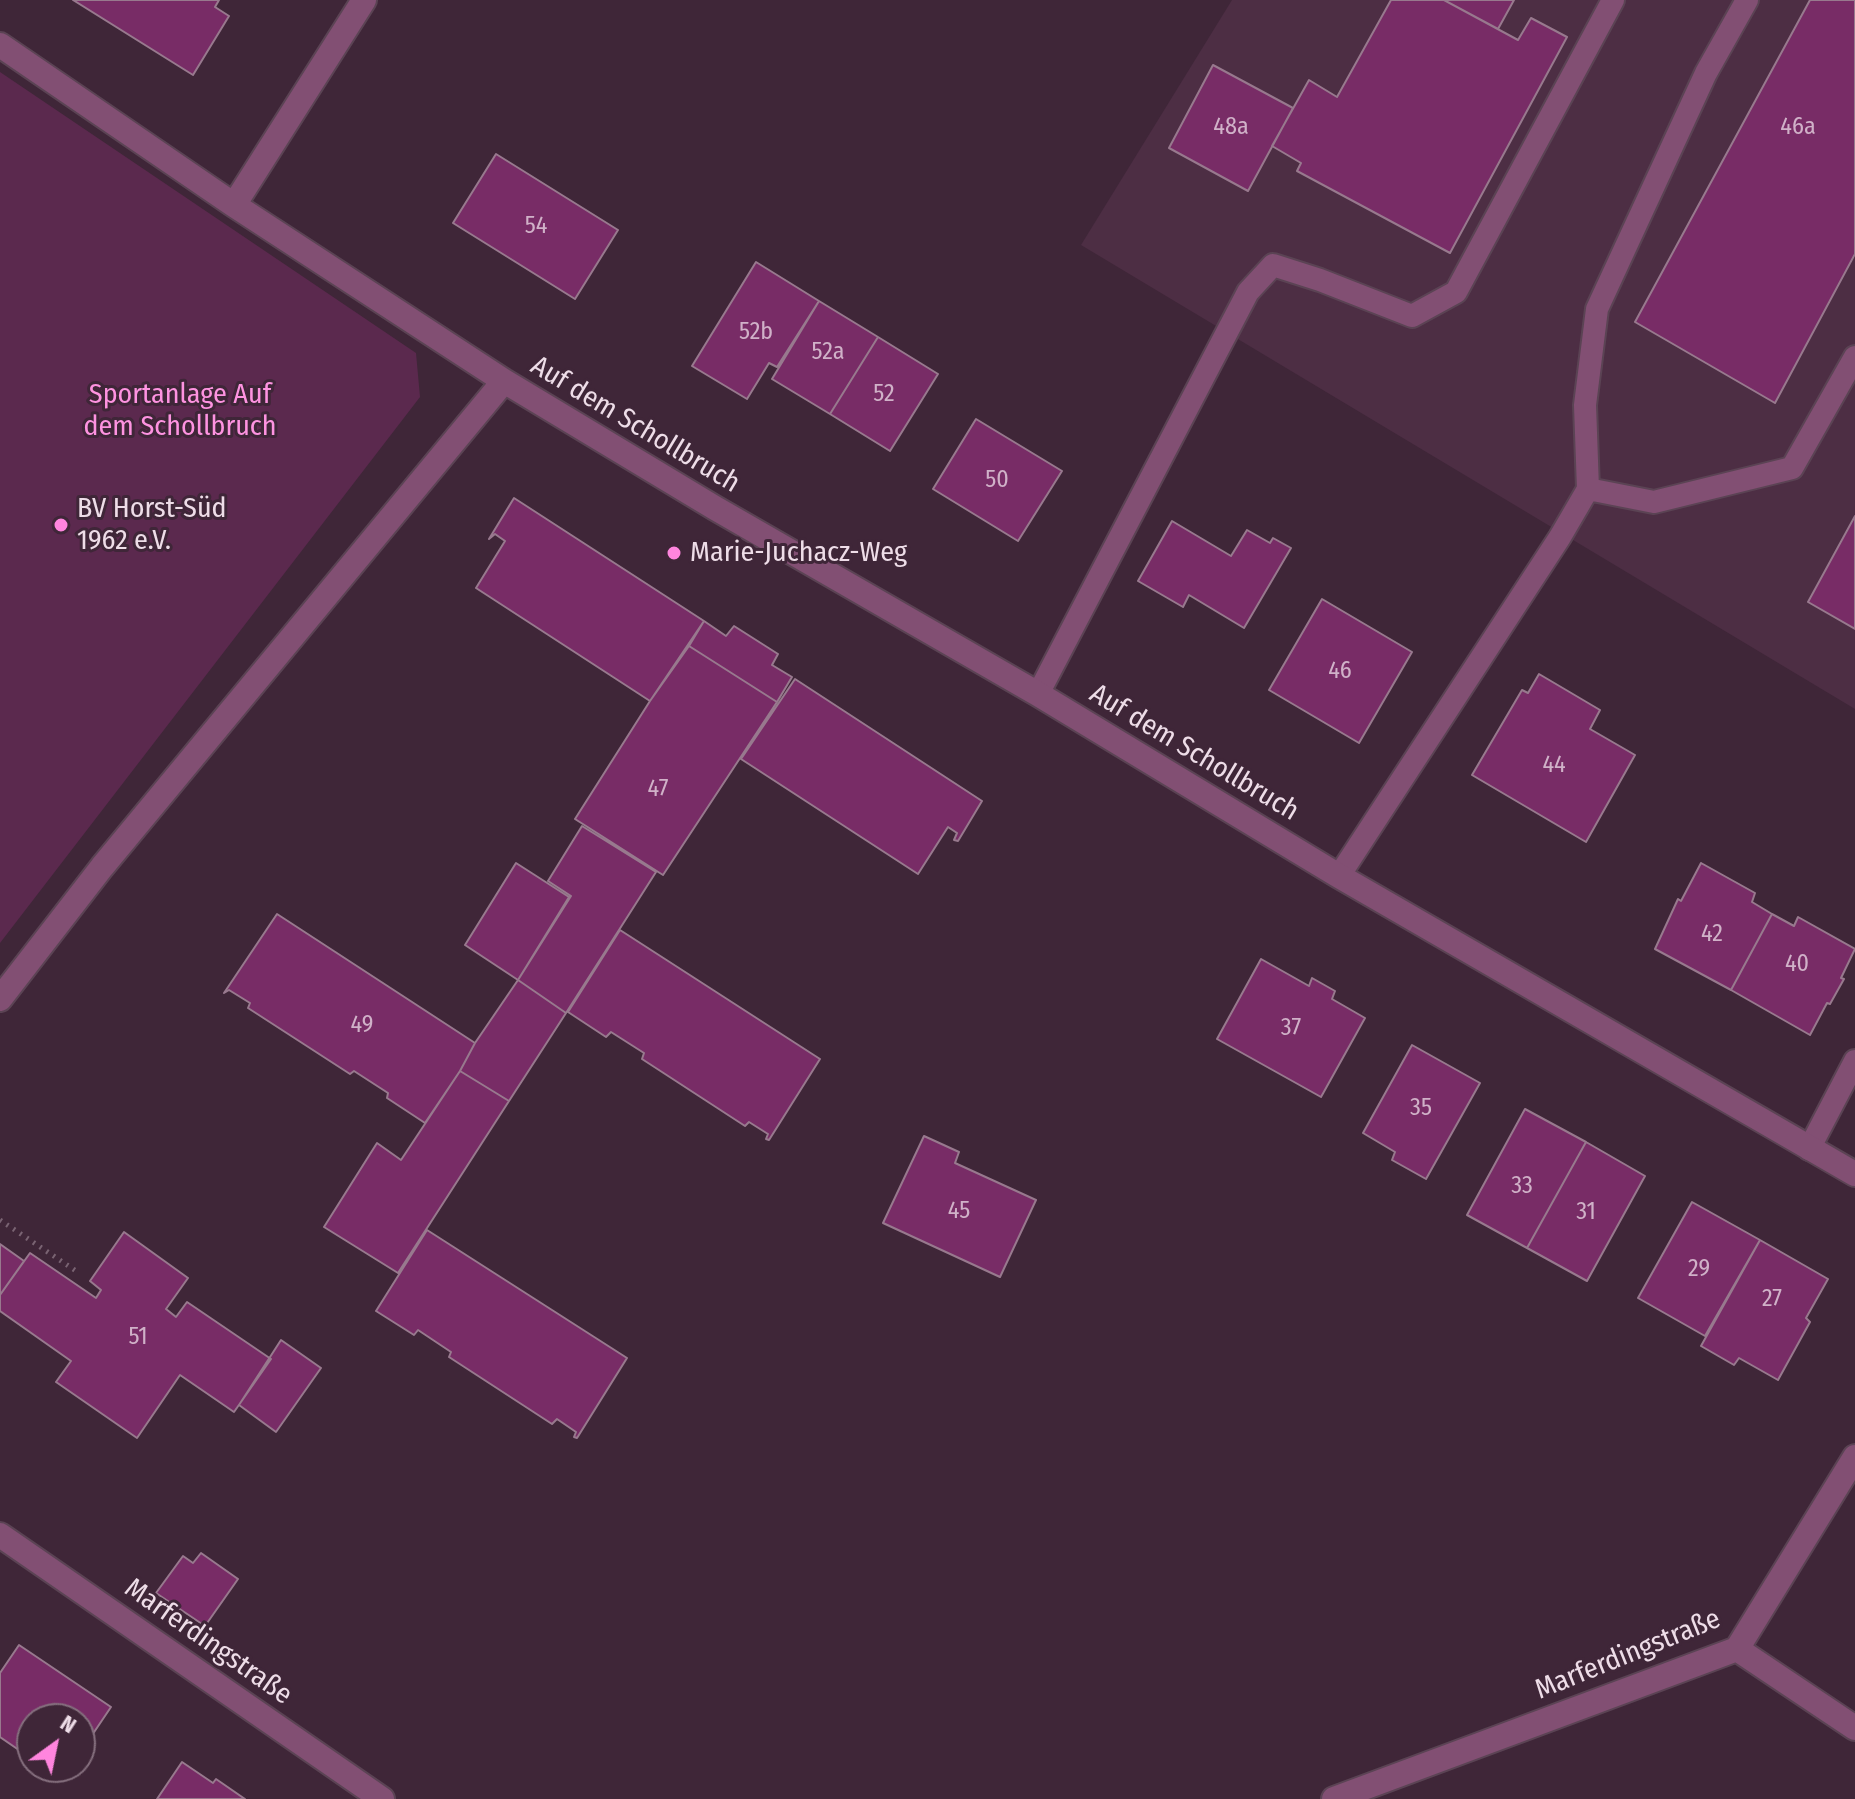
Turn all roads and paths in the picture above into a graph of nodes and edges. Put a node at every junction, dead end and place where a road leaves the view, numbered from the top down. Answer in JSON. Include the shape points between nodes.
{"nodes":[{"id":1,"x":364,"y":0,"type":"edge"},
{"id":2,"x":1613,"y":0,"type":"edge"},
{"id":3,"x":1747,"y":0,"type":"edge"},
{"id":4,"x":0,"y":45,"type":"edge"},
{"id":5,"x":234,"y":205,"type":"junction"},
{"id":6,"x":1855,"y":357,"type":"edge"},
{"id":7,"x":504,"y":381,"type":"junction"},
{"id":8,"x":1588,"y":489,"type":"junction"},
{"id":9,"x":1038,"y":694,"type":"junction"},
{"id":10,"x":1339,"y":876,"type":"junction"},
{"id":11,"x":0,"y":999,"type":"edge"},
{"id":12,"x":1855,"y":1061,"type":"edge"},
{"id":13,"x":1809,"y":1149,"type":"junction"},
{"id":14,"x":1855,"y":1174,"type":"edge"},
{"id":15,"x":0,"y":1220,"type":"edge"},
{"id":16,"x":79,"y":1273,"type":"dead end"},
{"id":17,"x":1855,"y":1457,"type":"edge"},
{"id":18,"x":0,"y":1535,"type":"edge"},
{"id":19,"x":1737,"y":1649,"type":"junction"},
{"id":20,"x":1855,"y":1728,"type":"edge"},
{"id":21,"x":382,"y":1799,"type":"edge"},
{"id":22,"x":1334,"y":1799,"type":"edge"}],
"edges":[{"from":1,"to":5,"type":"street"},
{"from":2,"to":9,"type":"lane","via":[[1456,292],[1412,316],[1273,265],[1248,292]]},
{"from":3,"to":8,"type":"lane","via":[[1706,73],[1597,309],[1585,405]]},
{"from":4,"to":5,"type":"street","name":"Auf dem Schollbruch"},
{"from":5,"to":7,"type":"street","name":"Auf dem Schollbruch"},
{"from":6,"to":8,"type":"lane","via":[[1792,468],[1654,502]]},
{"from":7,"to":9,"type":"street","name":"Auf dem Schollbruch"},
{"from":7,"to":11,"type":"street","name":"Auf dem Schollbruch","via":[[102,867]]},
{"from":8,"to":10,"type":"lane"},
{"from":9,"to":10,"type":"street","name":"Auf dem Schollbruch"},
{"from":10,"to":13,"type":"street","name":"Auf dem Schollbruch"},
{"from":12,"to":13,"type":"lane"},
{"from":13,"to":14,"type":"street","name":"Auf dem Schollbruch"},
{"from":15,"to":16,"type":"path"},
{"from":17,"to":19,"type":"street","name":"Marferdingstraße"},
{"from":18,"to":21,"type":"street","name":"Marferdingstraße"},
{"from":19,"to":20,"type":"street"},
{"from":19,"to":22,"type":"street","name":"Marferdingstraße"}]}
